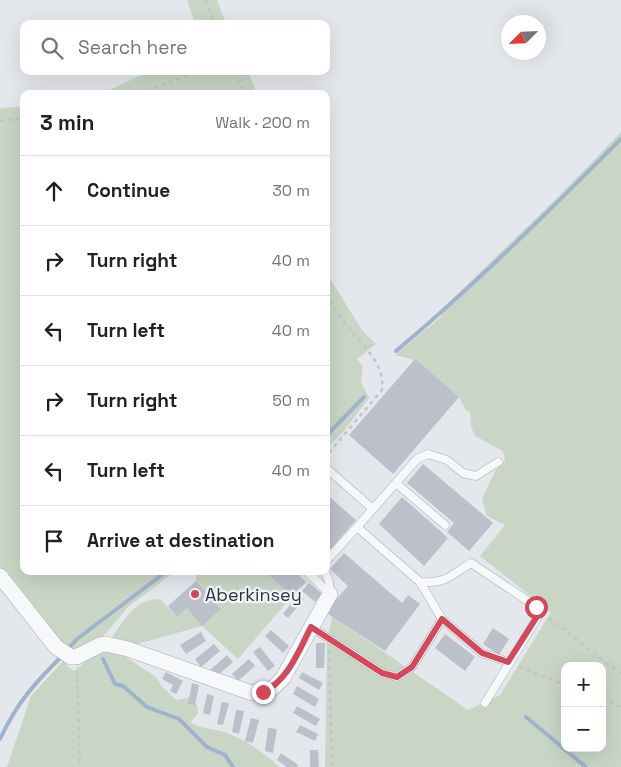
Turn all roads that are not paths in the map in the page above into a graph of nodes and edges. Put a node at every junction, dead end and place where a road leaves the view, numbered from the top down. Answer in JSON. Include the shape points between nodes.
{"nodes":[{"id":1,"x":498,"y":462,"type":"dead end"},
{"id":2,"x":330,"y":471,"type":"edge"},
{"id":3,"x":396,"y":483,"type":"junction"},
{"id":4,"x":373,"y":509,"type":"junction"},
{"id":5,"x":445,"y":525,"type":"dead end"},
{"id":6,"x":358,"y":527,"type":"junction"},
{"id":7,"x":330,"y":558,"type":"edge"},
{"id":8,"x":310,"y":575,"type":"edge"},
{"id":9,"x":326,"y":575,"type":"edge"},
{"id":10,"x":0,"y":576,"type":"edge"},
{"id":11,"x":420,"y":582,"type":"junction"},
{"id":12,"x":330,"y":594,"type":"junction"},
{"id":13,"x":442,"y":619,"type":"junction"},
{"id":14,"x":311,"y":627,"type":"junction"},
{"id":15,"x":508,"y":662,"type":"junction"},
{"id":16,"x":485,"y":703,"type":"dead end"}],
"edges":[{"from":1,"to":3,"type":"lane","via":[[476,476],[463,473],[447,460],[428,454],[417,459]]},
{"from":2,"to":4,"type":"lane"},
{"from":3,"to":4,"type":"lane"},
{"from":3,"to":5,"type":"lane"},
{"from":4,"to":6,"type":"lane"},
{"from":6,"to":7,"type":"lane"},
{"from":6,"to":11,"type":"lane"},
{"from":8,"to":12,"type":"lane"},
{"from":9,"to":12,"type":"lane"},
{"from":10,"to":14,"type":"street","via":[[56,647],[71,657],[106,644],[252,692],[273,688],[283,678]]},
{"from":11,"to":13,"type":"lane"},
{"from":11,"to":15,"type":"lane","via":[[435,583],[449,579],[472,563],[536,607],[538,615]]},
{"from":12,"to":14,"type":"street"},
{"from":13,"to":14,"type":"lane","via":[[412,667],[397,677],[382,673]]},
{"from":13,"to":15,"type":"lane","via":[[482,653]]},
{"from":15,"to":16,"type":"lane"}]}
